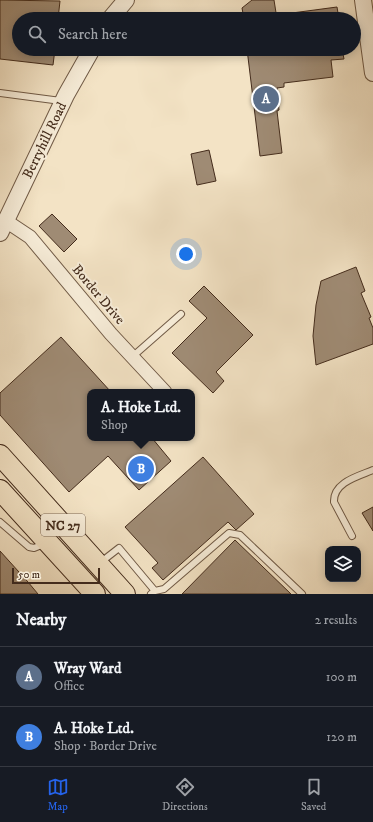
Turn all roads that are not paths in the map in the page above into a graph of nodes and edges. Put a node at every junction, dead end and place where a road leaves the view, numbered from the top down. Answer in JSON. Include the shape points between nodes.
{"nodes":[{"id":1,"x":126,"y":0,"type":"edge"},
{"id":2,"x":363,"y":0,"type":"edge"},
{"id":3,"x":116,"y":12,"type":"edge"},
{"id":4,"x":88,"y":56,"type":"edge"},
{"id":5,"x":373,"y":74,"type":"edge"},
{"id":6,"x":0,"y":93,"type":"edge"},
{"id":7,"x":63,"y":101,"type":"junction"},
{"id":8,"x":3,"y":227,"type":"edge"},
{"id":9,"x":181,"y":314,"type":"dead end"},
{"id":10,"x":132,"y":357,"type":"junction"},
{"id":11,"x":162,"y":389,"type":"edge"},
{"id":12,"x":0,"y":455,"type":"edge"},
{"id":13,"x":373,"y":470,"type":"edge"},
{"id":14,"x":2,"y":497,"type":"edge"},
{"id":15,"x":0,"y":522,"type":"edge"},
{"id":16,"x":352,"y":536,"type":"dead end"},
{"id":17,"x":48,"y":542,"type":"junction"},
{"id":18,"x":99,"y":565,"type":"junction"},
{"id":19,"x":153,"y":592,"type":"edge"},
{"id":20,"x":95,"y":594,"type":"edge"},
{"id":21,"x":125,"y":594,"type":"edge"},
{"id":22,"x":302,"y":594,"type":"edge"}],
"edges":[{"from":1,"to":3,"type":"street"},
{"from":2,"to":5,"type":"street"},
{"from":4,"to":7,"type":"street","name":"Berryhill Road"},
{"from":6,"to":7,"type":"lane"},
{"from":7,"to":8,"type":"street","name":"Berryhill Road"},
{"from":8,"to":10,"type":"street","name":"Border Drive","via":[[30,237]]},
{"from":9,"to":10,"type":"lane"},
{"from":10,"to":11,"type":"street","name":"Border Drive"},
{"from":12,"to":18,"type":"main road","number":"NC 27"},
{"from":13,"to":16,"type":"lane","via":[[343,484],[334,496],[334,502]]},
{"from":14,"to":17,"type":"main road","number":"NC 27"},
{"from":15,"to":17,"type":"lane","via":[[29,547],[34,548]]},
{"from":17,"to":20,"type":"main road","number":"NC 27"},
{"from":18,"to":19,"type":"lane","via":[[119,548]]},
{"from":18,"to":21,"type":"main road","number":"NC 27"},
{"from":19,"to":22,"type":"lane","via":[[164,589],[229,533],[234,533],[240,535]]}]}
